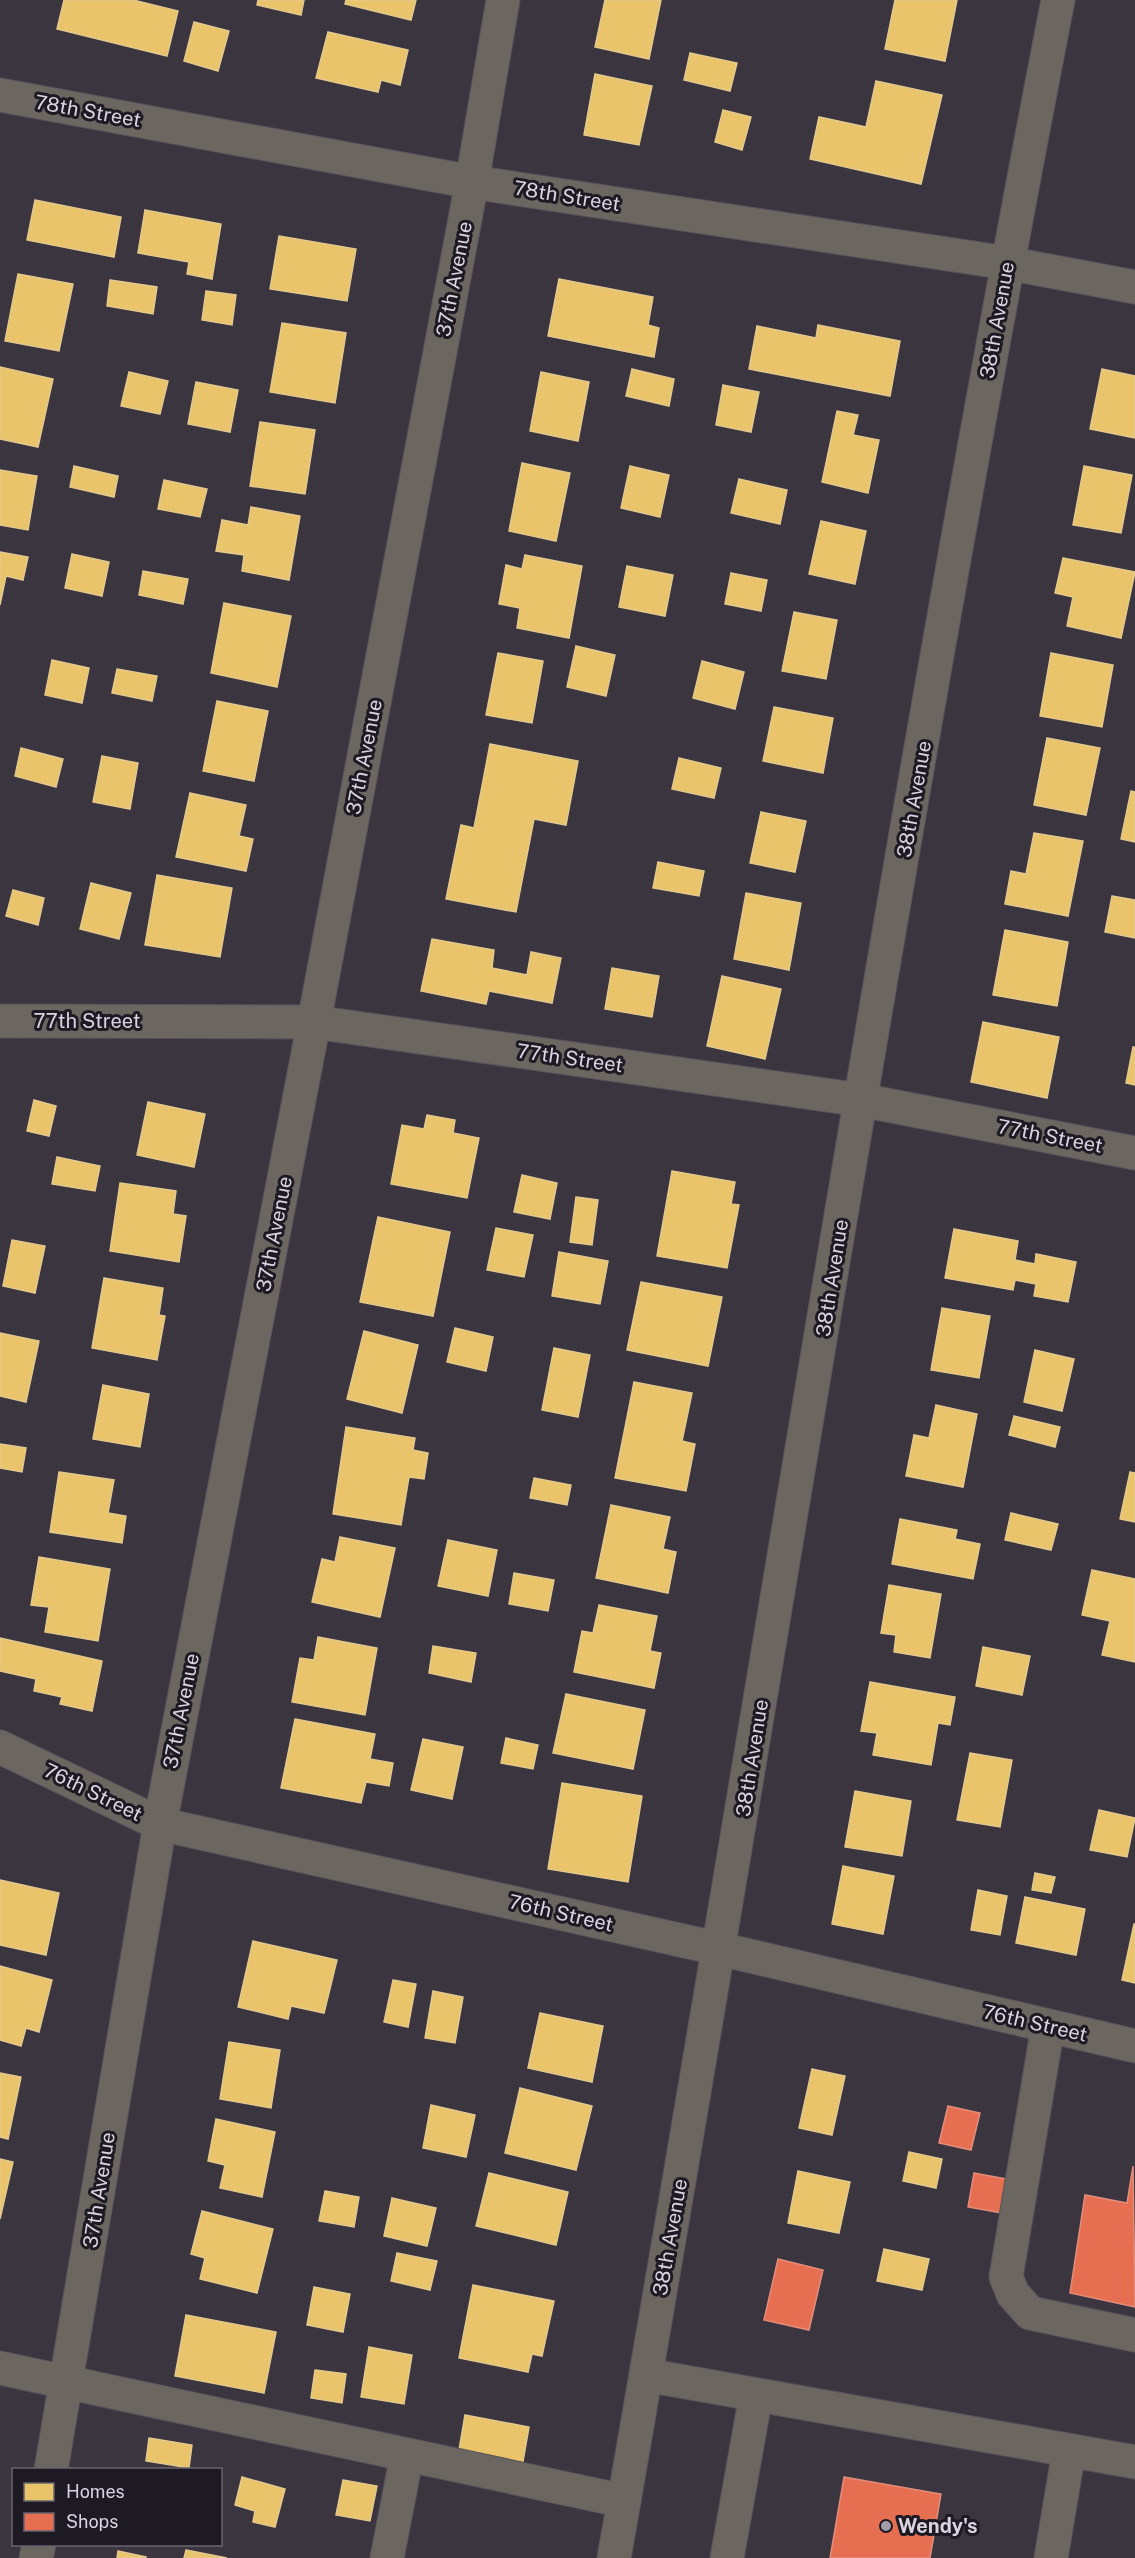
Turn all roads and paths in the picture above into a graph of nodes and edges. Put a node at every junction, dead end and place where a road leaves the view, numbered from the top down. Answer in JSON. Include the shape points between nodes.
{"nodes":[{"id":1,"x":503,"y":0,"type":"edge"},
{"id":2,"x":1058,"y":0,"type":"edge"},
{"id":3,"x":0,"y":95,"type":"edge"},
{"id":4,"x":472,"y":182,"type":"junction"},
{"id":5,"x":1007,"y":263,"type":"junction"},
{"id":6,"x":1135,"y":287,"type":"edge"},
{"id":7,"x":0,"y":1021,"type":"edge"},
{"id":8,"x":314,"y":1022,"type":"junction"},
{"id":9,"x":861,"y":1100,"type":"junction"},
{"id":10,"x":1135,"y":1153,"type":"edge"},
{"id":11,"x":0,"y":1747,"type":"edge"},
{"id":12,"x":160,"y":1824,"type":"junction"},
{"id":13,"x":720,"y":1949,"type":"junction"},
{"id":14,"x":1048,"y":2026,"type":"junction"},
{"id":15,"x":1135,"y":2046,"type":"edge"},
{"id":16,"x":1135,"y":2335,"type":"edge"},
{"id":17,"x":0,"y":2368,"type":"edge"},
{"id":18,"x":646,"y":2375,"type":"junction"},
{"id":19,"x":67,"y":2382,"type":"junction"},
{"id":20,"x":756,"y":2395,"type":"junction"},
{"id":21,"x":1070,"y":2451,"type":"junction"},
{"id":22,"x":407,"y":2455,"type":"junction"},
{"id":23,"x":1135,"y":2462,"type":"edge"},
{"id":24,"x":51,"y":2468,"type":"edge"},
{"id":25,"x":624,"y":2501,"type":"junction"},
{"id":26,"x":387,"y":2558,"type":"edge"},
{"id":27,"x":614,"y":2558,"type":"edge"},
{"id":28,"x":727,"y":2558,"type":"edge"},
{"id":29,"x":1051,"y":2558,"type":"edge"}],
"edges":[{"from":1,"to":4,"type":"street","name":"37th Avenue"},
{"from":2,"to":5,"type":"street","name":"38th Avenue"},
{"from":3,"to":4,"type":"street","name":"78th Street"},
{"from":4,"to":5,"type":"street","name":"78th Street"},
{"from":4,"to":8,"type":"street","name":"37th Avenue"},
{"from":5,"to":6,"type":"street","name":"78th Street"},
{"from":5,"to":9,"type":"street","name":"38th Avenue"},
{"from":7,"to":8,"type":"street","name":"77th Street"},
{"from":8,"to":9,"type":"street","name":"77th Street"},
{"from":8,"to":12,"type":"street","name":"37th Avenue"},
{"from":9,"to":10,"type":"street","name":"77th Street"},
{"from":9,"to":13,"type":"street","name":"38th Avenue"},
{"from":11,"to":12,"type":"street","name":"76th Street"},
{"from":12,"to":13,"type":"street","name":"76th Street"},
{"from":12,"to":19,"type":"street","name":"37th Avenue"},
{"from":13,"to":14,"type":"street","name":"76th Street"},
{"from":13,"to":18,"type":"street","name":"38th Avenue"},
{"from":14,"to":15,"type":"street","name":"76th Street"},
{"from":14,"to":16,"type":"street","via":[[1006,2277],[1012,2294],[1030,2313]]},
{"from":17,"to":19,"type":"street"},
{"from":18,"to":20,"type":"street"},
{"from":18,"to":25,"type":"street","name":"38th Avenue"},
{"from":19,"to":22,"type":"street"},
{"from":19,"to":24,"type":"street","name":"37th Avenue"},
{"from":20,"to":21,"type":"street"},
{"from":20,"to":28,"type":"street"},
{"from":21,"to":23,"type":"street"},
{"from":21,"to":29,"type":"street"},
{"from":22,"to":25,"type":"street"},
{"from":22,"to":26,"type":"street"},
{"from":25,"to":27,"type":"street","name":"38th Avenue"}]}
